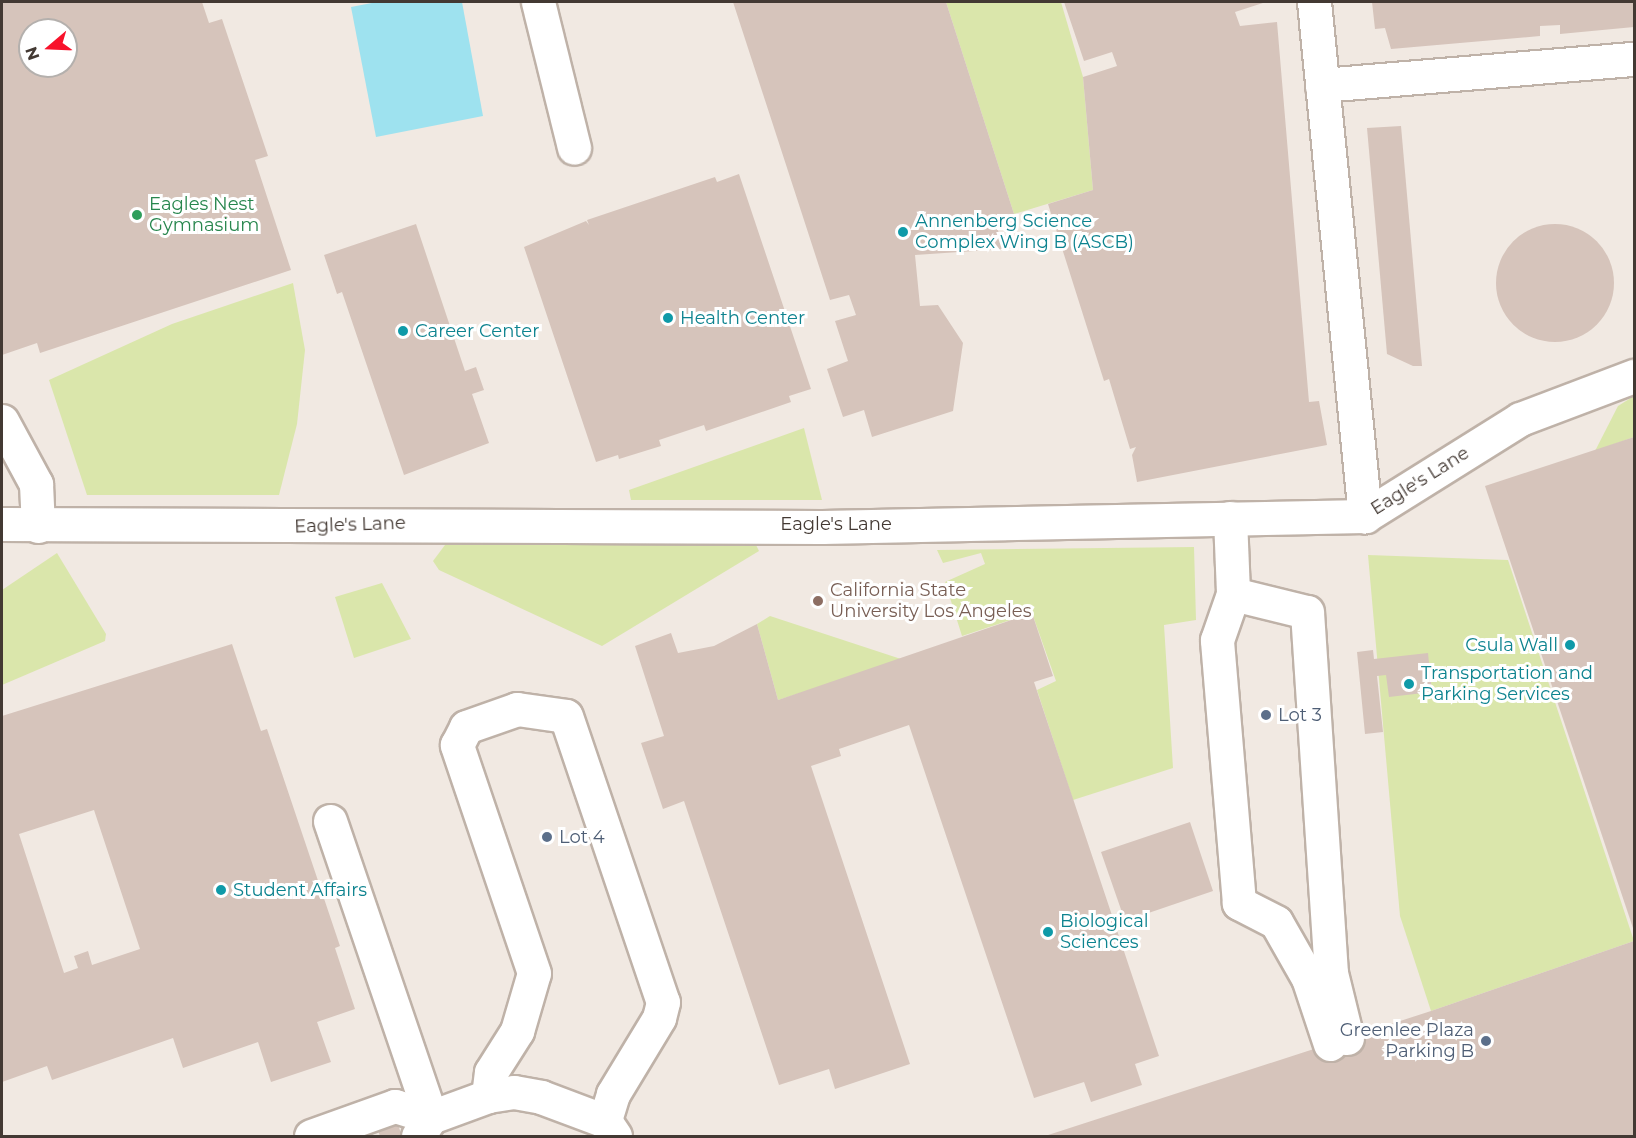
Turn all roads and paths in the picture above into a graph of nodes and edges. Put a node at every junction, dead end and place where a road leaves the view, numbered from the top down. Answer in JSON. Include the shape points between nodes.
{"nodes":[{"id":1,"x":538,"y":2,"type":"edge"},
{"id":2,"x":1314,"y":2,"type":"edge"},
{"id":3,"x":1635,"y":59,"type":"edge"},
{"id":4,"x":1322,"y":85,"type":"junction"},
{"id":5,"x":574,"y":148,"type":"dead end"},
{"id":6,"x":1635,"y":376,"type":"edge"},
{"id":7,"x":2,"y":421,"type":"edge"},
{"id":8,"x":1365,"y":516,"type":"junction"},
{"id":9,"x":1230,"y":518,"type":"junction"},
{"id":10,"x":2,"y":524,"type":"edge"},
{"id":11,"x":38,"y":526,"type":"junction"},
{"id":12,"x":1233,"y":594,"type":"junction"},
{"id":13,"x":330,"y":821,"type":"dead end"},
{"id":14,"x":488,"y":1096,"type":"junction"},
{"id":15,"x":424,"y":1127,"type":"edge"},
{"id":16,"x":610,"y":1129,"type":"edge"},
{"id":17,"x":311,"y":1137,"type":"edge"}],
"edges":[{"from":1,"to":5,"type":"street"},
{"from":2,"to":4,"type":"street"},
{"from":3,"to":4,"type":"street"},
{"from":4,"to":8,"type":"street"},
{"from":6,"to":8,"type":"street","name":"Eagle's Lane","via":[[1520,418]]},
{"from":7,"to":11,"type":"street","via":[[36,484]]},
{"from":8,"to":9,"type":"street","name":"Eagle's Lane"},
{"from":9,"to":11,"type":"street","name":"Eagle's Lane","via":[[822,526],[286,526],[169,522]]},
{"from":9,"to":12,"type":"street"},
{"from":10,"to":11,"type":"street","name":"Eagle's Lane"},
{"from":12,"to":12,"type":"street","via":[[1306,612],[1339,1041],[1276,922],[1239,903],[1217,640]]},
{"from":13,"to":15,"type":"street"},
{"from":14,"to":15,"type":"street"},
{"from":14,"to":16,"type":"street","via":[[514,1092],[541,1097]]},
{"from":14,"to":16,"type":"street","via":[[491,1072],[517,1031],[534,973],[457,745],[466,727],[517,709],[566,716],[663,1002],[659,1018],[613,1094]]},
{"from":15,"to":17,"type":"street","via":[[395,1106]]}]}
